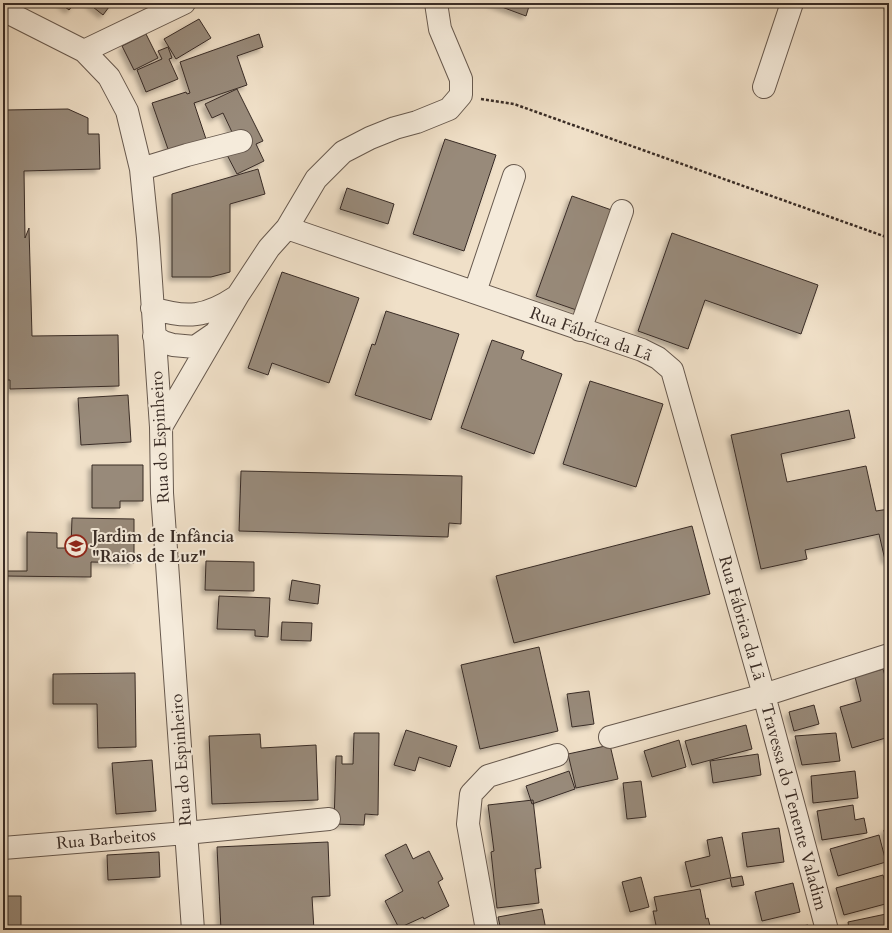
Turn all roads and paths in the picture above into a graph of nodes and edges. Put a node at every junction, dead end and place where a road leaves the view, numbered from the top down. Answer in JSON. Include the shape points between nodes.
{"nodes":[{"id":1,"x":184,"y":3,"type":"edge"},
{"id":2,"x":436,"y":3,"type":"edge"},
{"id":3,"x":792,"y":3,"type":"edge"},
{"id":4,"x":3,"y":10,"type":"edge"},
{"id":5,"x":84,"y":51,"type":"junction"},
{"id":6,"x":764,"y":87,"type":"dead end"},
{"id":7,"x":461,"y":95,"type":"junction"},
{"id":8,"x":241,"y":141,"type":"dead end"},
{"id":9,"x":142,"y":169,"type":"junction"},
{"id":10,"x":514,"y":176,"type":"dead end"},
{"id":11,"x":622,"y":211,"type":"dead end"},
{"id":12,"x":287,"y":228,"type":"junction"},
{"id":13,"x":889,"y":238,"type":"edge"},
{"id":14,"x":475,"y":292,"type":"junction"},
{"id":15,"x":238,"y":295,"type":"junction"},
{"id":16,"x":152,"y":308,"type":"junction"},
{"id":17,"x":580,"y":330,"type":"junction"},
{"id":18,"x":214,"y":334,"type":"junction"},
{"id":19,"x":154,"y":336,"type":"junction"},
{"id":20,"x":161,"y":427,"type":"junction"},
{"id":21,"x":889,"y":655,"type":"edge"},
{"id":22,"x":764,"y":695,"type":"junction"},
{"id":23,"x":610,"y":737,"type":"dead end"},
{"id":24,"x":557,"y":755,"type":"dead end"},
{"id":25,"x":329,"y":819,"type":"dead end"},
{"id":26,"x":186,"y":833,"type":"junction"},
{"id":27,"x":3,"y":848,"type":"edge"},
{"id":28,"x":193,"y":930,"type":"edge"},
{"id":29,"x":487,"y":930,"type":"edge"},
{"id":30,"x":827,"y":930,"type":"edge"}],
"edges":[{"from":1,"to":5,"type":"street"},
{"from":2,"to":7,"type":"street","via":[[440,29],[461,79]]},
{"from":3,"to":6,"type":"street"},
{"from":4,"to":5,"type":"street","name":"Rua do Espinheiro"},
{"from":5,"to":9,"type":"street","name":"Rua do Espinheiro","via":[[109,77],[127,111]]},
{"from":7,"to":12,"type":"street","via":[[449,109],[395,128],[343,152],[316,179]]},
{"from":7,"to":13,"type":"path","via":[[514,104]]},
{"from":8,"to":9,"type":"street"},
{"from":9,"to":16,"type":"street","name":"Rua do Espinheiro"},
{"from":10,"to":14,"type":"street"},
{"from":11,"to":17,"type":"street"},
{"from":12,"to":14,"type":"street","name":"Rua Fábrica da Lã"},
{"from":12,"to":15,"type":"street","via":[[269,248]]},
{"from":14,"to":17,"type":"street","name":"Rua Fábrica da Lã"},
{"from":15,"to":16,"type":"street","via":[[214,310],[198,314],[166,312]]},
{"from":15,"to":18,"type":"street"},
{"from":16,"to":19,"type":"street","name":"Rua do Espinheiro"},
{"from":17,"to":22,"type":"street","name":"Rua Fábrica da Lã","via":[[642,350],[658,358],[672,370]]},
{"from":18,"to":19,"type":"street","via":[[195,347],[173,345]]},
{"from":18,"to":20,"type":"street"},
{"from":19,"to":20,"type":"street","name":"Rua do Espinheiro"},
{"from":20,"to":26,"type":"street","name":"Rua do Espinheiro","via":[[162,493]]},
{"from":21,"to":22,"type":"street","name":"Travessa do Tenente Valadim"},
{"from":22,"to":23,"type":"street"},
{"from":22,"to":30,"type":"street","name":"Travessa do Tenente Valadim"},
{"from":24,"to":29,"type":"street","via":[[488,776],[471,794],[468,824]]},
{"from":25,"to":26,"type":"street","name":"Rua Barbeitos"},
{"from":26,"to":27,"type":"street","name":"Rua Barbeitos"},
{"from":26,"to":28,"type":"street","name":"Rua do Espinheiro"}]}
